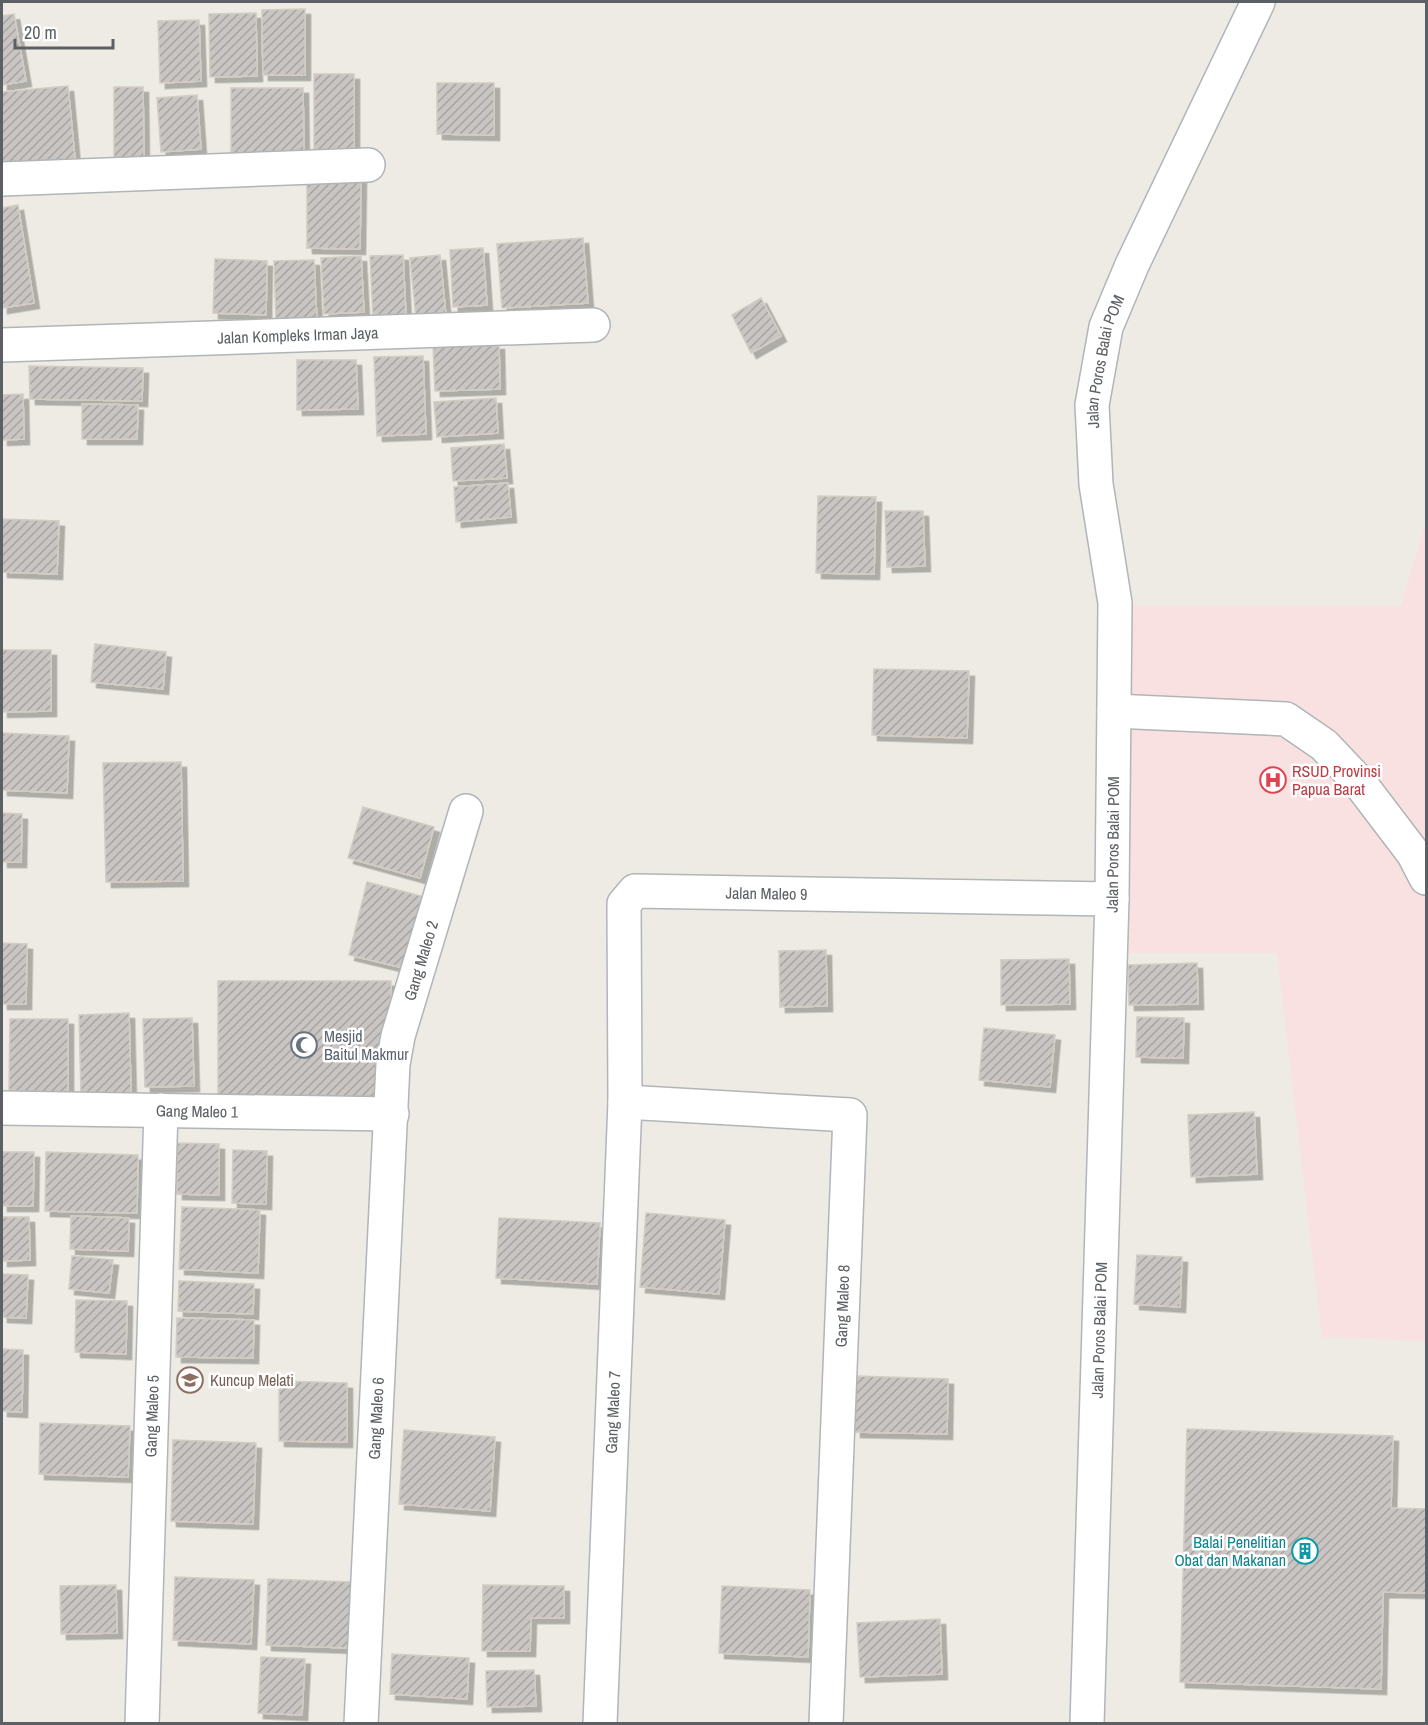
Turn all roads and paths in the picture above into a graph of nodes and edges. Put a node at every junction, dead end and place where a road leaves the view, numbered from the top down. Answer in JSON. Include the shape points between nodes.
{"nodes":[{"id":1,"x":1258,"y":2,"type":"edge"},
{"id":2,"x":368,"y":165,"type":"dead end"},
{"id":3,"x":2,"y":179,"type":"edge"},
{"id":4,"x":593,"y":325,"type":"dead end"},
{"id":5,"x":2,"y":345,"type":"edge"},
{"id":6,"x":1114,"y":711,"type":"junction"},
{"id":7,"x":466,"y":811,"type":"dead end"},
{"id":8,"x":1426,"y":878,"type":"edge"},
{"id":9,"x":1112,"y":898,"type":"junction"},
{"id":10,"x":625,"y":1102,"type":"junction"},
{"id":11,"x":2,"y":1108,"type":"edge"},
{"id":12,"x":161,"y":1110,"type":"junction"},
{"id":13,"x":392,"y":1114,"type":"junction"},
{"id":14,"x":142,"y":1724,"type":"edge"},
{"id":15,"x":361,"y":1724,"type":"edge"},
{"id":16,"x":600,"y":1724,"type":"edge"},
{"id":17,"x":826,"y":1724,"type":"edge"},
{"id":18,"x":1087,"y":1724,"type":"edge"}],
"edges":[{"from":1,"to":6,"type":"street","name":"Jalan Poros Balai POM","via":[[1106,327],[1092,405],[1096,484],[1115,603]]},
{"from":2,"to":3,"type":"street"},
{"from":4,"to":5,"type":"street","name":"Jalan Kompleks Irman Jaya"},
{"from":6,"to":8,"type":"street","via":[[1286,719],[1324,745],[1359,782],[1413,853]]},
{"from":6,"to":9,"type":"street","name":"Jalan Poros Balai POM"},
{"from":7,"to":13,"type":"street","name":"Gang Maleo 2","via":[[395,1048]]},
{"from":9,"to":10,"type":"street","name":"Jalan Maleo 9","via":[[635,891],[624,904]]},
{"from":9,"to":18,"type":"street","name":"Jalan Poros Balai POM"},
{"from":10,"to":16,"type":"street","name":"Gang Maleo 7"},
{"from":10,"to":17,"type":"street","name":"Gang Maleo 8","via":[[850,1115]]},
{"from":11,"to":12,"type":"street","name":"Gang Maleo 1"},
{"from":12,"to":13,"type":"street","name":"Gang Maleo 1"},
{"from":12,"to":14,"type":"street","name":"Gang Maleo 5"},
{"from":13,"to":15,"type":"street","name":"Gang Maleo 6"}]}
